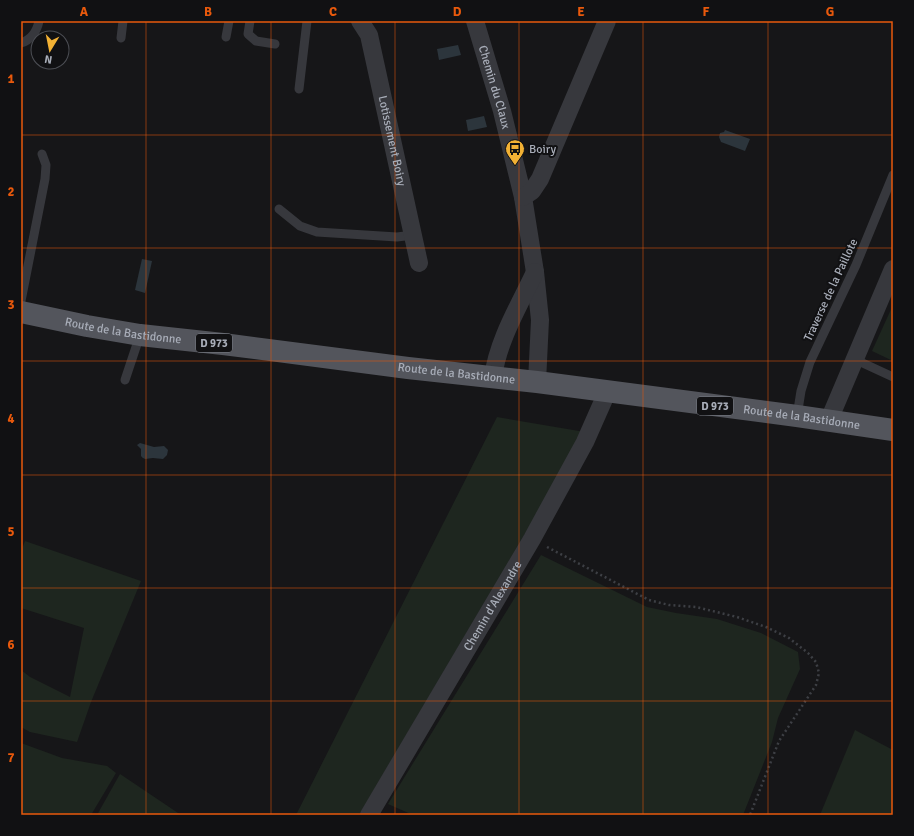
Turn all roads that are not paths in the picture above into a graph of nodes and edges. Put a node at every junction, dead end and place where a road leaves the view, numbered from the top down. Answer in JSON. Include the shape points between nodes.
{"nodes":[{"id":1,"x":39,"y":21,"type":"edge"},
{"id":2,"x":123,"y":21,"type":"edge"},
{"id":3,"x":229,"y":21,"type":"edge"},
{"id":4,"x":250,"y":21,"type":"edge"},
{"id":5,"x":307,"y":21,"type":"edge"},
{"id":6,"x":360,"y":21,"type":"edge"},
{"id":7,"x":474,"y":21,"type":"edge"},
{"id":8,"x":607,"y":21,"type":"edge"},
{"id":9,"x":226,"y":37,"type":"dead end"},
{"id":10,"x":121,"y":38,"type":"dead end"},
{"id":11,"x":21,"y":43,"type":"edge"},
{"id":12,"x":275,"y":44,"type":"dead end"},
{"id":13,"x":299,"y":89,"type":"dead end"},
{"id":14,"x":42,"y":154,"type":"dead end"},
{"id":15,"x":893,"y":176,"type":"edge"},
{"id":16,"x":523,"y":197,"type":"junction"},
{"id":17,"x":279,"y":209,"type":"dead end"},
{"id":18,"x":413,"y":235,"type":"junction"},
{"id":19,"x":419,"y":263,"type":"dead end"},
{"id":20,"x":893,"y":269,"type":"edge"},
{"id":21,"x":535,"y":272,"type":"junction"},
{"id":22,"x":21,"y":302,"type":"edge"},
{"id":23,"x":21,"y":312,"type":"edge"},
{"id":24,"x":140,"y":335,"type":"junction"},
{"id":25,"x":854,"y":359,"type":"junction"},
{"id":26,"x":493,"y":377,"type":"junction"},
{"id":27,"x":893,"y":378,"type":"edge"},
{"id":28,"x":125,"y":380,"type":"dead end"},
{"id":29,"x":537,"y":382,"type":"junction"},
{"id":30,"x":606,"y":391,"type":"junction"},
{"id":31,"x":797,"y":416,"type":"junction"},
{"id":32,"x":831,"y":421,"type":"junction"},
{"id":33,"x":893,"y":430,"type":"edge"},
{"id":34,"x":368,"y":815,"type":"edge"}],
"edges":[{"from":1,"to":11,"type":"lane","via":[[31,38]]},
{"from":2,"to":10,"type":"lane"},
{"from":3,"to":9,"type":"lane"},
{"from":4,"to":12,"type":"lane","via":[[248,34],[256,40]]},
{"from":5,"to":13,"type":"lane"},
{"from":6,"to":18,"type":"street","name":"Lotissement Boiry","via":[[369,35]]},
{"from":7,"to":16,"type":"street","name":"Chemin du Claux","via":[[502,111]]},
{"from":8,"to":16,"type":"street","via":[[540,179],[532,191]]},
{"from":14,"to":22,"type":"lane","via":[[46,165],[45,179]]},
{"from":15,"to":31,"type":"lane","name":"Traverse de la Paillote","via":[[856,265],[810,362]]},
{"from":16,"to":21,"type":"street","name":"Chemin du Claux"},
{"from":17,"to":18,"type":"lane","via":[[300,226],[317,232],[397,237]]},
{"from":18,"to":19,"type":"street","name":"Lotissement Boiry"},
{"from":20,"to":25,"type":"street"},
{"from":21,"to":26,"type":"street","via":[[501,343]]},
{"from":21,"to":29,"type":"street","name":"Chemin du Claux","via":[[540,326]]},
{"from":23,"to":24,"type":"main road","name":"Route de la Bastidonne","number":"D 973"},
{"from":24,"to":26,"type":"main road","name":"Route de la Bastidonne","number":"D 973"},
{"from":24,"to":28,"type":"lane"},
{"from":25,"to":27,"type":"lane"},
{"from":25,"to":32,"type":"street"},
{"from":26,"to":29,"type":"main road","name":"Route de la Bastidonne","number":"D 973"},
{"from":29,"to":30,"type":"main road","name":"Route de la Bastidonne","number":"D 973"},
{"from":30,"to":31,"type":"main road","name":"Route de la Bastidonne","number":"D 973"},
{"from":30,"to":34,"type":"street","name":"Chemin d'Alexandre","via":[[585,442],[532,539]]},
{"from":31,"to":32,"type":"main road","name":"Route de la Bastidonne","number":"D 973"},
{"from":32,"to":33,"type":"main road","name":"Route de la Bastidonne","number":"D 973"}]}
